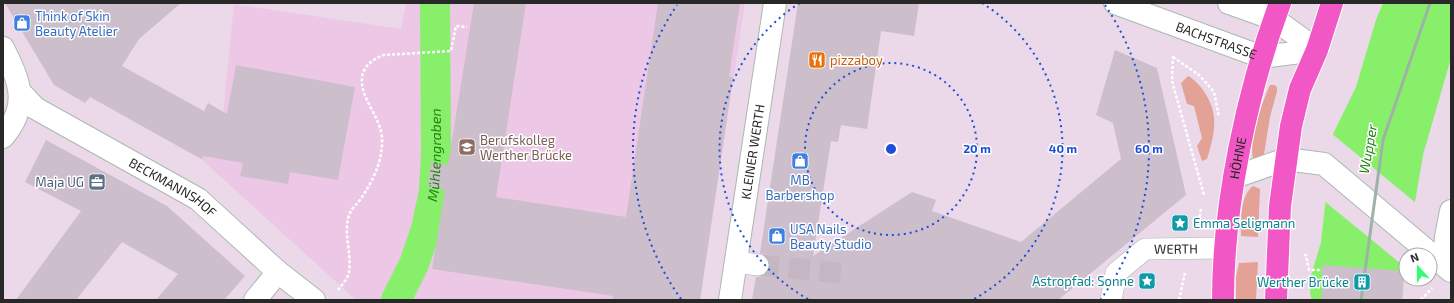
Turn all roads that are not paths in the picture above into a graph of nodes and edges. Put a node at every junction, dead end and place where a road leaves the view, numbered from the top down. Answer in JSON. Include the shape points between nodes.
{"nodes":[{"id":1,"x":775,"y":3,"type":"edge"},
{"id":2,"x":1115,"y":3,"type":"edge"},
{"id":3,"x":1230,"y":3,"type":"edge"},
{"id":4,"x":1332,"y":3,"type":"edge"},
{"id":5,"x":1277,"y":11,"type":"edge"},
{"id":6,"x":3,"y":48,"type":"edge"},
{"id":7,"x":1317,"y":50,"type":"junction"},
{"id":8,"x":1262,"y":57,"type":"junction"},
{"id":9,"x":20,"y":92,"type":"junction"},
{"id":10,"x":3,"y":137,"type":"edge"},
{"id":11,"x":1286,"y":160,"type":"junction"},
{"id":12,"x":1235,"y":176,"type":"junction"},
{"id":13,"x":1451,"y":211,"type":"edge"},
{"id":14,"x":1224,"y":248,"type":"junction"},
{"id":15,"x":736,"y":262,"type":"junction"},
{"id":16,"x":758,"y":265,"type":"tunnel mouth"},
{"id":17,"x":1447,"y":267,"type":"edge"},
{"id":18,"x":278,"y":272,"type":"junction"},
{"id":19,"x":255,"y":300,"type":"edge"},
{"id":20,"x":314,"y":300,"type":"edge"},
{"id":21,"x":730,"y":300,"type":"edge"},
{"id":22,"x":1111,"y":300,"type":"edge"},
{"id":23,"x":1223,"y":300,"type":"edge"},
{"id":24,"x":1276,"y":300,"type":"edge"}],
"edges":[{"from":1,"to":15,"type":"street","name":"KLEINER WERTH"},
{"from":2,"to":8,"type":"street","name":"BACHSTRASSE"},
{"from":3,"to":5,"type":"street"},
{"from":4,"to":7,"type":"main road"},
{"from":5,"to":7,"type":"street"},
{"from":5,"to":8,"type":"main road","name":"HÖHNE"},
{"from":6,"to":9,"type":"street","via":[[17,76]]},
{"from":7,"to":8,"type":"street","name":"BACHSTRASSE"},
{"from":7,"to":11,"type":"main road","via":[[1300,89]]},
{"from":8,"to":12,"type":"main road","name":"HÖHNE","via":[[1242,136]]},
{"from":9,"to":10,"type":"street","via":[[17,115],[12,127]]},
{"from":9,"to":18,"type":"street","name":"BECKMANNSHOF","via":[[35,108],[198,199]]},
{"from":11,"to":12,"type":"street"},
{"from":11,"to":17,"type":"street","via":[[1324,164]]},
{"from":11,"to":24,"type":"main road","via":[[1280,206]]},
{"from":12,"to":14,"type":"main road","name":"HÖHNE"},
{"from":13,"to":17,"type":"street","via":[[1446,237]]},
{"from":14,"to":22,"type":"street","name":"WERTH","via":[[1145,249],[1116,273]]},
{"from":14,"to":23,"type":"main road","name":"HÖHNE"},
{"from":15,"to":16,"type":"street"},
{"from":15,"to":21,"type":"street","name":"KLEINER WERTH"},
{"from":18,"to":19,"type":"street"},
{"from":18,"to":20,"type":"street","name":"BECKMANNSHOF"}]}
